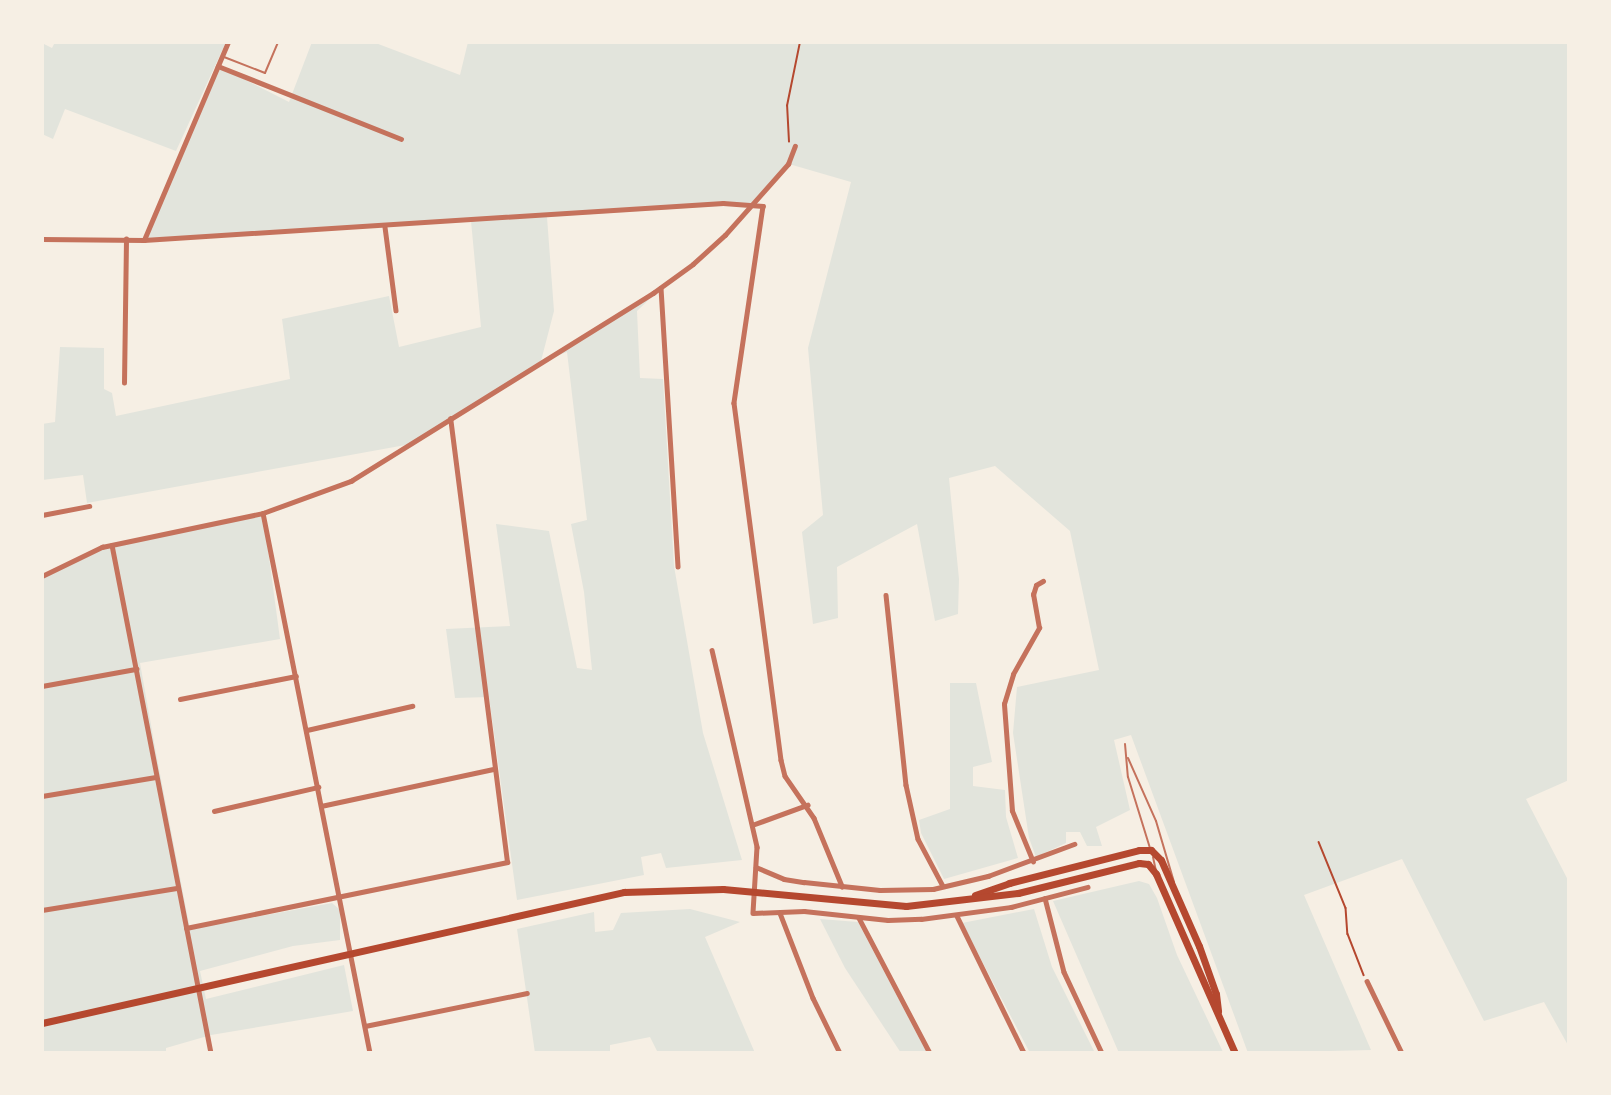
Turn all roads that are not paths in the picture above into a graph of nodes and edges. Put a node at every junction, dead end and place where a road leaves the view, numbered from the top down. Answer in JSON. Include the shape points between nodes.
{"nodes":[{"id":1,"x":228,"y":42,"type":"edge"},
{"id":2,"x":278,"y":42,"type":"edge"},
{"id":3,"x":222,"y":56,"type":"junction"},
{"id":4,"x":218,"y":66,"type":"junction"},
{"id":5,"x":401,"y":139,"type":"dead end"},
{"id":6,"x":795,"y":146,"type":"dead end"},
{"id":7,"x":750,"y":204,"type":"junction"},
{"id":8,"x":385,"y":227,"type":"junction"},
{"id":9,"x":42,"y":238,"type":"edge"},
{"id":10,"x":126,"y":239,"type":"junction"},
{"id":11,"x":144,"y":240,"type":"junction"},
{"id":12,"x":661,"y":288,"type":"junction"},
{"id":13,"x":396,"y":310,"type":"dead end"},
{"id":14,"x":124,"y":383,"type":"dead end"},
{"id":15,"x":450,"y":419,"type":"junction"},
{"id":16,"x":89,"y":506,"type":"dead end"},
{"id":17,"x":263,"y":513,"type":"junction"},
{"id":18,"x":42,"y":515,"type":"edge"},
{"id":19,"x":112,"y":545,"type":"junction"},
{"id":20,"x":678,"y":566,"type":"dead end"},
{"id":21,"x":42,"y":576,"type":"edge"},
{"id":22,"x":1043,"y":581,"type":"dead end"},
{"id":23,"x":886,"y":596,"type":"dead end"},
{"id":24,"x":712,"y":650,"type":"dead end"},
{"id":25,"x":136,"y":669,"type":"junction"},
{"id":26,"x":296,"y":676,"type":"junction"},
{"id":27,"x":42,"y":686,"type":"edge"},
{"id":28,"x":180,"y":699,"type":"dead end"},
{"id":29,"x":412,"y":706,"type":"dead end"},
{"id":30,"x":307,"y":730,"type":"junction"},
{"id":31,"x":1125,"y":744,"type":"dead end"},
{"id":32,"x":1128,"y":758,"type":"junction"},
{"id":33,"x":494,"y":769,"type":"junction"},
{"id":34,"x":155,"y":777,"type":"junction"},
{"id":35,"x":318,"y":787,"type":"junction"},
{"id":36,"x":42,"y":796,"type":"edge"},
{"id":37,"x":807,"y":804,"type":"junction"},
{"id":38,"x":321,"y":806,"type":"junction"},
{"id":39,"x":214,"y":811,"type":"dead end"},
{"id":40,"x":752,"y":825,"type":"junction"},
{"id":41,"x":1074,"y":844,"type":"dead end"},
{"id":42,"x":1151,"y":850,"type":"junction"},
{"id":43,"x":1033,"y":862,"type":"junction"},
{"id":44,"x":756,"y":867,"type":"junction"},
{"id":45,"x":1156,"y":874,"type":"junction"},
{"id":46,"x":842,"y":886,"type":"junction"},
{"id":47,"x":943,"y":886,"type":"junction"},
{"id":48,"x":1087,"y":887,"type":"dead end"},
{"id":49,"x":176,"y":888,"type":"junction"},
{"id":50,"x":753,"y":891,"type":"junction"},
{"id":51,"x":340,"y":897,"type":"junction"},
{"id":52,"x":1045,"y":898,"type":"junction"},
{"id":53,"x":965,"y":899,"type":"junction"},
{"id":54,"x":1181,"y":907,"type":"junction"},
{"id":55,"x":42,"y":910,"type":"edge"},
{"id":56,"x":780,"y":914,"type":"junction"},
{"id":57,"x":957,"y":916,"type":"junction"},
{"id":58,"x":859,"y":918,"type":"junction"},
{"id":59,"x":186,"y":928,"type":"junction"},
{"id":60,"x":350,"y":953,"type":"junction"},
{"id":61,"x":1367,"y":981,"type":"road end"},
{"id":62,"x":197,"y":987,"type":"junction"},
{"id":63,"x":527,"y":993,"type":"dead end"},
{"id":64,"x":1218,"y":1011,"type":"junction"},
{"id":65,"x":42,"y":1023,"type":"edge"},
{"id":66,"x":365,"y":1026,"type":"junction"},
{"id":67,"x":211,"y":1053,"type":"edge"},
{"id":68,"x":370,"y":1053,"type":"edge"},
{"id":69,"x":840,"y":1053,"type":"edge"},
{"id":70,"x":930,"y":1053,"type":"edge"},
{"id":71,"x":1024,"y":1053,"type":"edge"},
{"id":72,"x":1102,"y":1053,"type":"edge"},
{"id":73,"x":1235,"y":1053,"type":"edge"},
{"id":74,"x":1402,"y":1053,"type":"edge"}],
"edges":[{"from":1,"to":3,"type":"street"},
{"from":2,"to":3,"type":"lane","via":[[265,74]]},
{"from":3,"to":4,"type":"street"},
{"from":4,"to":5,"type":"street"},
{"from":4,"to":11,"type":"street"},
{"from":6,"to":7,"type":"street","via":[[789,164]]},
{"from":7,"to":8,"type":"street"},
{"from":7,"to":12,"type":"street","via":[[725,235]]},
{"from":7,"to":37,"type":"street","via":[[763,206],[734,403],[781,760],[785,776]]},
{"from":8,"to":11,"type":"street"},
{"from":8,"to":13,"type":"street"},
{"from":9,"to":10,"type":"street"},
{"from":10,"to":11,"type":"street"},
{"from":10,"to":14,"type":"street"},
{"from":12,"to":15,"type":"street"},
{"from":12,"to":20,"type":"street"},
{"from":15,"to":17,"type":"street","via":[[336,489]]},
{"from":15,"to":33,"type":"street","via":[[476,599]]},
{"from":16,"to":18,"type":"street"},
{"from":17,"to":19,"type":"street"},
{"from":17,"to":26,"type":"street"},
{"from":19,"to":21,"type":"street"},
{"from":19,"to":25,"type":"street"},
{"from":22,"to":43,"type":"street","via":[[1036,585],[1033,595],[1039,628],[1012,674],[1004,704],[1012,811]]},
{"from":23,"to":47,"type":"street","via":[[906,784],[918,839]]},
{"from":24,"to":40,"type":"street"},
{"from":25,"to":27,"type":"street"},
{"from":25,"to":34,"type":"street"},
{"from":26,"to":28,"type":"street"},
{"from":26,"to":30,"type":"street"},
{"from":29,"to":30,"type":"street"},
{"from":30,"to":35,"type":"street"},
{"from":31,"to":32,"type":"lane"},
{"from":32,"to":42,"type":"lane","via":[[1128,777]]},
{"from":32,"to":54,"type":"lane","via":[[1156,821]]},
{"from":33,"to":38,"type":"street"},
{"from":33,"to":51,"type":"street","via":[[507,862]]},
{"from":34,"to":36,"type":"street"},
{"from":34,"to":49,"type":"street"},
{"from":35,"to":38,"type":"street"},
{"from":35,"to":39,"type":"street"},
{"from":37,"to":40,"type":"street"},
{"from":37,"to":46,"type":"street"},
{"from":38,"to":51,"type":"street"},
{"from":40,"to":44,"type":"street"},
{"from":41,"to":43,"type":"street"},
{"from":42,"to":45,"type":"lane"},
{"from":42,"to":53,"type":"main road","via":[[1009,883]]},
{"from":42,"to":54,"type":"main road","via":[[1161,860]]},
{"from":43,"to":47,"type":"street"},
{"from":44,"to":46,"type":"street","via":[[784,879]]},
{"from":44,"to":50,"type":"street"},
{"from":45,"to":53,"type":"main road","via":[[1148,864],[1128,864],[1018,893]]},
{"from":45,"to":64,"type":"main road"},
{"from":46,"to":47,"type":"street","via":[[911,890]]},
{"from":48,"to":52,"type":"street"},
{"from":49,"to":55,"type":"street"},
{"from":49,"to":59,"type":"street"},
{"from":50,"to":53,"type":"main road","via":[[906,906]]},
{"from":50,"to":56,"type":"street","via":[[753,913]]},
{"from":50,"to":60,"type":"main road","via":[[624,892]]},
{"from":51,"to":59,"type":"street"},
{"from":51,"to":60,"type":"street"},
{"from":52,"to":57,"type":"street"},
{"from":52,"to":72,"type":"street","via":[[1064,972]]},
{"from":54,"to":64,"type":"main road","via":[[1216,994]]},
{"from":56,"to":58,"type":"street","via":[[804,911]]},
{"from":56,"to":69,"type":"street"},
{"from":57,"to":58,"type":"street"},
{"from":57,"to":71,"type":"street"},
{"from":58,"to":70,"type":"street"},
{"from":59,"to":62,"type":"street"},
{"from":60,"to":62,"type":"main road"},
{"from":60,"to":66,"type":"street"},
{"from":61,"to":74,"type":"street"},
{"from":62,"to":65,"type":"main road"},
{"from":62,"to":67,"type":"street"},
{"from":63,"to":66,"type":"street"},
{"from":64,"to":73,"type":"main road"},
{"from":66,"to":68,"type":"street"}]}
